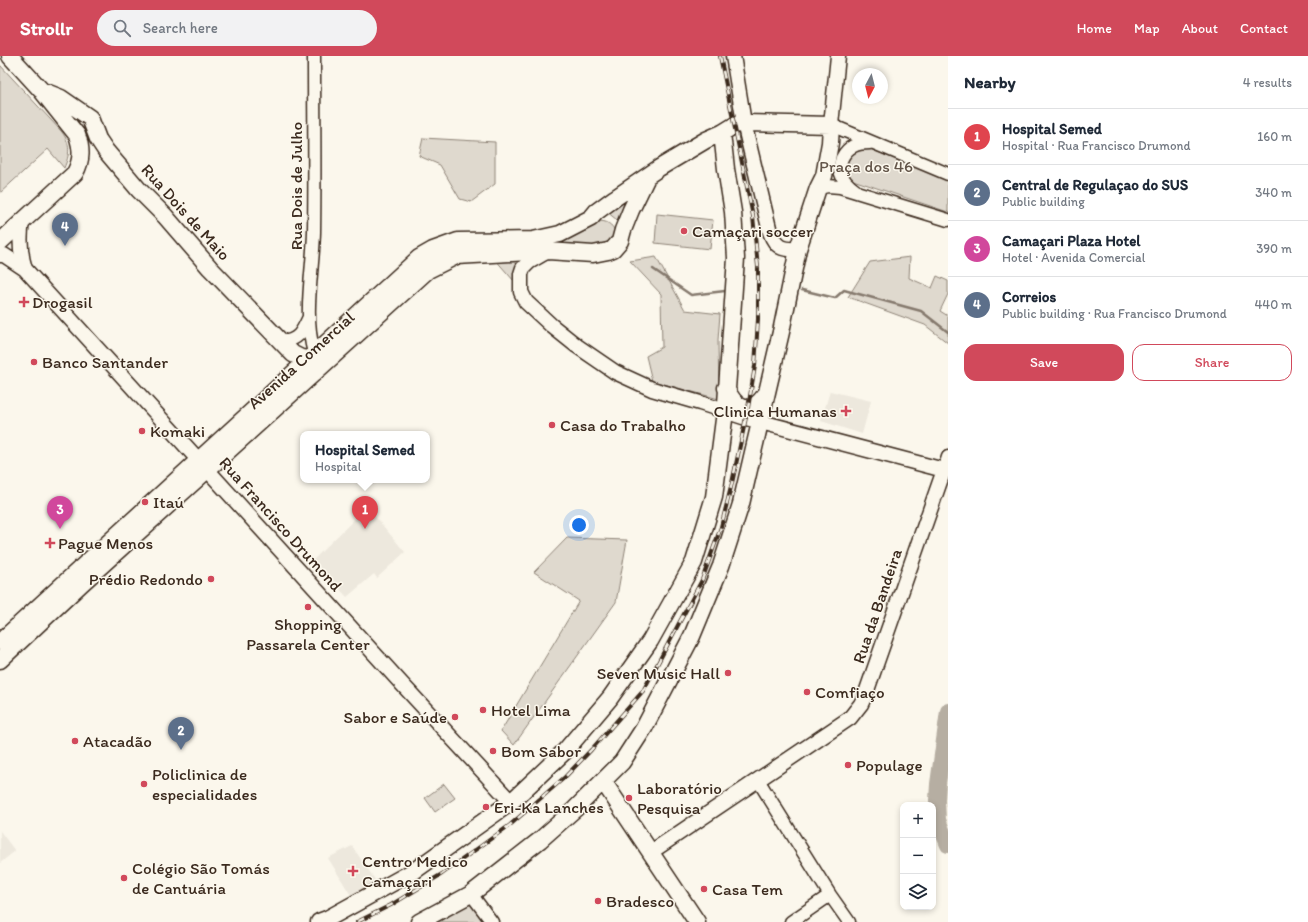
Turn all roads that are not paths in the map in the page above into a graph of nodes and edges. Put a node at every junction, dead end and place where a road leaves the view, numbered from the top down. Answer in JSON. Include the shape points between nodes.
{"nodes":[{"id":1,"x":10,"y":56,"type":"edge"},
{"id":2,"x":314,"y":56,"type":"edge"},
{"id":3,"x":733,"y":56,"type":"edge"},
{"id":4,"x":838,"y":56,"type":"edge"},
{"id":5,"x":41,"y":90,"type":"junction"},
{"id":6,"x":744,"y":123,"type":"junction"},
{"id":7,"x":831,"y":125,"type":"junction"},
{"id":8,"x":722,"y":133,"type":"junction"},
{"id":9,"x":874,"y":142,"type":"junction"},
{"id":10,"x":948,"y":174,"type":"edge"},
{"id":11,"x":647,"y":177,"type":"junction"},
{"id":12,"x":818,"y":188,"type":"junction"},
{"id":13,"x":856,"y":191,"type":"junction"},
{"id":14,"x":596,"y":212,"type":"junction"},
{"id":15,"x":948,"y":220,"type":"edge"},
{"id":16,"x":22,"y":222,"type":"junction"},
{"id":17,"x":623,"y":230,"type":"junction"},
{"id":18,"x":0,"y":242,"type":"edge"},
{"id":19,"x":798,"y":249,"type":"junction"},
{"id":20,"x":548,"y":251,"type":"junction"},
{"id":21,"x":0,"y":255,"type":"edge"},
{"id":22,"x":25,"y":269,"type":"junction"},
{"id":23,"x":309,"y":316,"type":"junction"},
{"id":24,"x":282,"y":342,"type":"junction"},
{"id":25,"x":311,"y":356,"type":"junction"},
{"id":26,"x":726,"y":388,"type":"junction"},
{"id":27,"x":765,"y":395,"type":"junction"},
{"id":28,"x":725,"y":411,"type":"junction"},
{"id":29,"x":759,"y":421,"type":"junction"},
{"id":30,"x":946,"y":464,"type":"edge"},
{"id":31,"x":203,"y":465,"type":"junction"},
{"id":32,"x":129,"y":533,"type":"junction"},
{"id":33,"x":0,"y":642,"type":"edge"},
{"id":34,"x":0,"y":660,"type":"edge"},
{"id":35,"x":758,"y":780,"type":"junction"},
{"id":36,"x":603,"y":781,"type":"junction"},
{"id":37,"x":511,"y":802,"type":"junction"},
{"id":38,"x":651,"y":852,"type":"junction"},
{"id":39,"x":470,"y":894,"type":"junction"},
{"id":40,"x":830,"y":895,"type":"junction"},
{"id":41,"x":324,"y":921,"type":"edge"},
{"id":42,"x":419,"y":922,"type":"edge"},
{"id":43,"x":492,"y":922,"type":"edge"},
{"id":44,"x":697,"y":922,"type":"edge"},
{"id":45,"x":791,"y":922,"type":"edge"},
{"id":46,"x":849,"y":922,"type":"edge"}],
"edges":[{"from":1,"to":5,"type":"main road"},
{"from":2,"to":23,"type":"street","name":"Rua Dois de Julho","via":[[314,233]]},
{"from":3,"to":6,"type":"main road"},
{"from":4,"to":7,"type":"main road"},
{"from":5,"to":16,"type":"main road","via":[[77,135],[81,160],[75,173]]},
{"from":5,"to":24,"type":"main road","name":"Rua Dois de Maio","via":[[61,98],[90,118],[106,151],[139,190]]},
{"from":6,"to":7,"type":"main road"},
{"from":6,"to":8,"type":"main road","name":"Avenida Comercial"},
{"from":6,"to":19,"type":"main road","via":[[773,240],[784,249]]},
{"from":7,"to":9,"type":"street"},
{"from":7,"to":12,"type":"main road","via":[[824,176]]},
{"from":8,"to":11,"type":"main road","name":"Avenida Comercial","via":[[706,140]]},
{"from":8,"to":26,"type":"main road","via":[[736,258]]},
{"from":9,"to":10,"type":"street"},
{"from":9,"to":13,"type":"street","via":[[853,145],[841,160],[842,175]]},
{"from":11,"to":14,"type":"main road","name":"Avenida Comercial"},
{"from":11,"to":17,"type":"main road","name":"Avenida Comercial"},
{"from":12,"to":13,"type":"street","via":[[828,186]]},
{"from":12,"to":19,"type":"main road"},
{"from":13,"to":15,"type":"street"},
{"from":14,"to":17,"type":"main road","via":[[607,212],[615,216]]},
{"from":14,"to":25,"type":"main road","name":"Avenida Comercial","via":[[591,218],[560,234],[533,240],[458,241],[433,250],[404,271]]},
{"from":16,"to":18,"type":"main road"},
{"from":16,"to":22,"type":"main road","name":"Rua Francisco Drumond","via":[[19,244]]},
{"from":17,"to":20,"type":"main road","name":"Avenida Comercial","via":[[618,244],[608,251],[593,254]]},
{"from":19,"to":27,"type":"main road"},
{"from":20,"to":28,"type":"main road","via":[[534,258],[523,268],[520,286],[526,302],[552,326],[627,379]]},
{"from":20,"to":31,"type":"main road","name":"Avenida Comercial","via":[[456,256],[428,270]]},
{"from":21,"to":22,"type":"main road","name":"Rua Francisco Drumond"},
{"from":22,"to":31,"type":"main road","name":"Rua Francisco Drumond"},
{"from":23,"to":24,"type":"street","name":"Rua Dois de Julho","via":[[300,335]]},
{"from":23,"to":25,"type":"street","name":"Rua Dois de Julho"},
{"from":24,"to":25,"type":"main road","name":"Rua Dois de Maio","via":[[293,354],[301,358]]},
{"from":25,"to":31,"type":"main road","name":"Avenida Comercial"},
{"from":26,"to":27,"type":"main road","via":[[740,407],[754,406]]},
{"from":26,"to":28,"type":"main road"},
{"from":27,"to":29,"type":"main road"},
{"from":28,"to":29,"type":"main road"},
{"from":28,"to":37,"type":"main road","via":[[714,497],[694,562],[650,641],[610,698],[565,751]]},
{"from":29,"to":30,"type":"main road"},
{"from":29,"to":36,"type":"main road","via":[[741,504],[721,566],[693,635],[641,732],[622,762]]},
{"from":30,"to":35,"type":"main road","name":"Rua da Bandeira","via":[[861,704],[850,718]]},
{"from":31,"to":32,"type":"main road","name":"Avenida Comercial"},
{"from":31,"to":37,"type":"main road","name":"Rua Francisco Drumond"},
{"from":32,"to":33,"type":"main road","name":"Avenida Comercial","via":[[60,586]]},
{"from":32,"to":34,"type":"main road","name":"Avenida Comercial"},
{"from":35,"to":38,"type":"main road","name":"Rua da Bandeira"},
{"from":35,"to":40,"type":"street"},
{"from":36,"to":38,"type":"main road"},
{"from":36,"to":39,"type":"main road","via":[[540,840]]},
{"from":37,"to":41,"type":"main road","via":[[414,871]]},
{"from":38,"to":44,"type":"main road"},
{"from":39,"to":42,"type":"main road"},
{"from":39,"to":43,"type":"street"},
{"from":40,"to":45,"type":"street"},
{"from":40,"to":46,"type":"street"}]}
